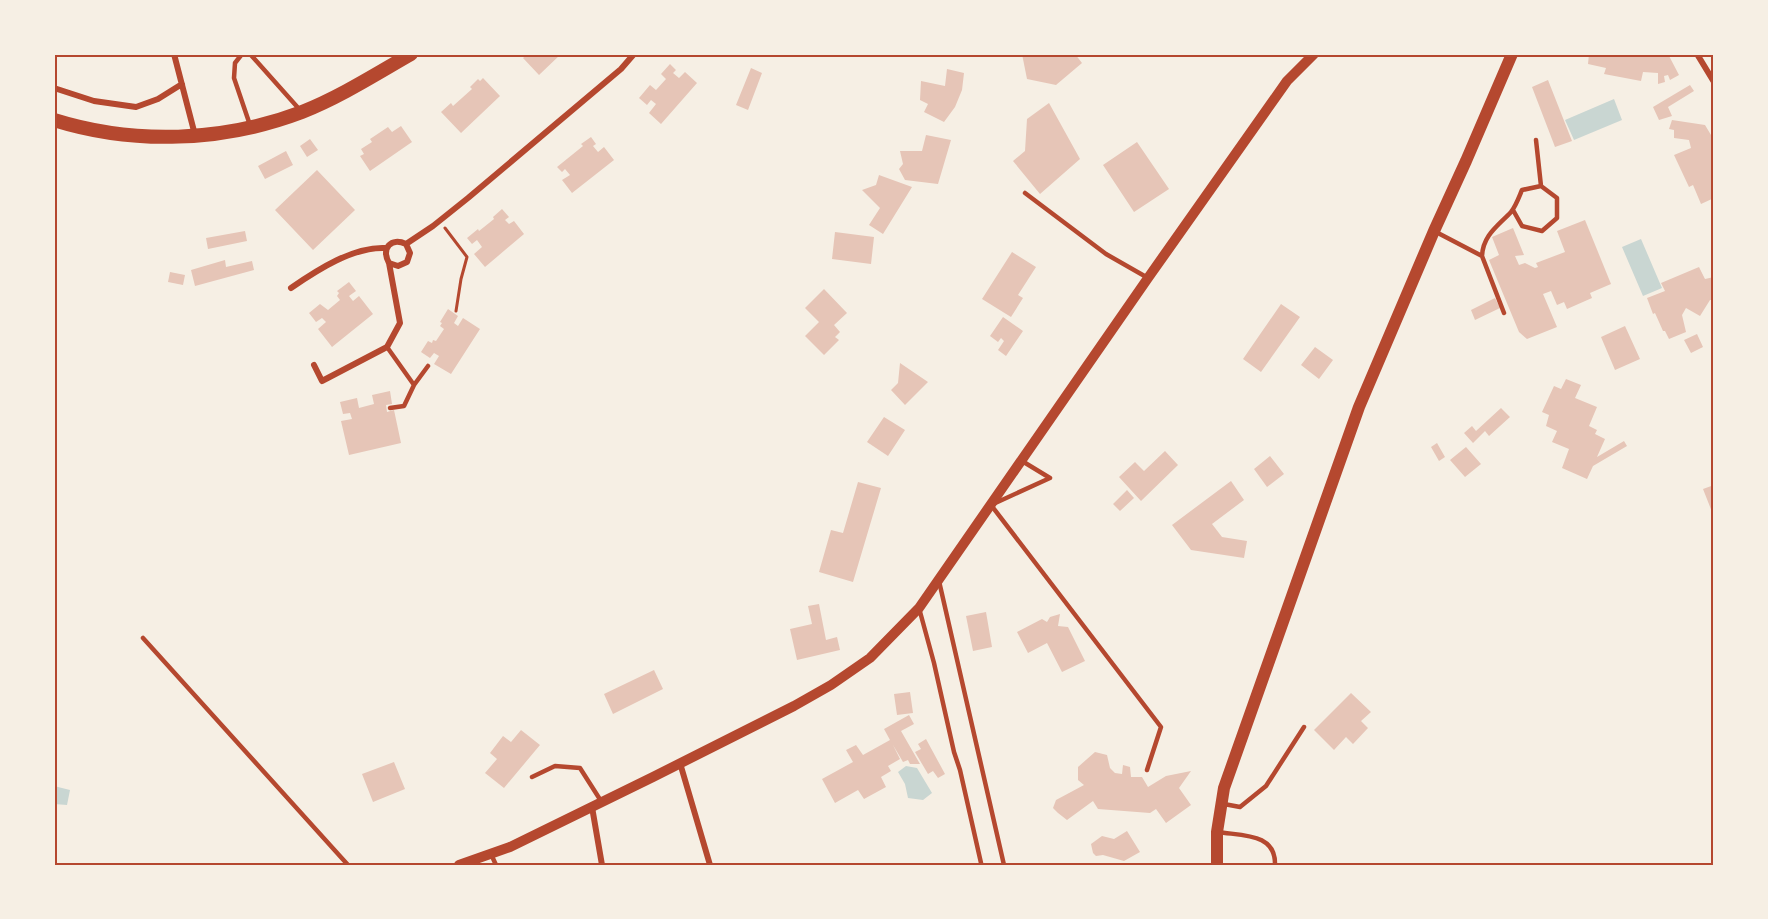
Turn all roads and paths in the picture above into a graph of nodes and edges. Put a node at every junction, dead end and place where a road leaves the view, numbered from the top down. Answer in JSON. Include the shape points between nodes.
{"nodes":[{"id":1,"x":174,"y":54,"type":"edge"},
{"id":2,"x":242,"y":54,"type":"edge"},
{"id":3,"x":250,"y":54,"type":"edge"},
{"id":4,"x":411,"y":54,"type":"edge"},
{"id":5,"x":634,"y":54,"type":"edge"},
{"id":6,"x":1314,"y":54,"type":"edge"},
{"id":7,"x":1512,"y":54,"type":"edge"},
{"id":8,"x":1697,"y":54,"type":"edge"},
{"id":9,"x":1714,"y":82,"type":"edge"},
{"id":10,"x":182,"y":84,"type":"junction"},
{"id":11,"x":54,"y":88,"type":"edge"},
{"id":12,"x":302,"y":112,"type":"junction"},
{"id":13,"x":54,"y":120,"type":"edge"},
{"id":14,"x":251,"y":128,"type":"junction"},
{"id":15,"x":195,"y":135,"type":"junction"},
{"id":16,"x":1536,"y":140,"type":"dead end"},
{"id":17,"x":1542,"y":186,"type":"junction"},
{"id":18,"x":1024,"y":193,"type":"dead end"},
{"id":19,"x":1513,"y":210,"type":"junction"},
{"id":20,"x":440,"y":221,"type":"junction"},
{"id":21,"x":1434,"y":231,"type":"junction"},
{"id":22,"x":406,"y":244,"type":"junction"},
{"id":23,"x":386,"y":248,"type":"junction"},
{"id":24,"x":1482,"y":256,"type":"junction"},
{"id":25,"x":389,"y":263,"type":"junction"},
{"id":26,"x":1148,"y":278,"type":"junction"},
{"id":27,"x":291,"y":288,"type":"dead end"},
{"id":28,"x":456,"y":311,"type":"dead end"},
{"id":29,"x":1504,"y":313,"type":"dead end"},
{"id":30,"x":387,"y":347,"type":"junction"},
{"id":31,"x":314,"y":365,"type":"dead end"},
{"id":32,"x":428,"y":366,"type":"dead end"},
{"id":33,"x":414,"y":385,"type":"junction"},
{"id":34,"x":390,"y":408,"type":"dead end"},
{"id":35,"x":1022,"y":461,"type":"junction"},
{"id":36,"x":991,"y":505,"type":"junction"},
{"id":37,"x":939,"y":580,"type":"junction"},
{"id":38,"x":919,"y":608,"type":"junction"},
{"id":39,"x":143,"y":638,"type":"dead end"},
{"id":40,"x":1304,"y":728,"type":"dead end"},
{"id":41,"x":680,"y":763,"type":"junction"},
{"id":42,"x":1147,"y":770,"type":"dead end"},
{"id":43,"x":532,"y":777,"type":"dead end"},
{"id":44,"x":602,"y":802,"type":"junction"},
{"id":45,"x":1221,"y":804,"type":"junction"},
{"id":46,"x":592,"y":807,"type":"junction"},
{"id":47,"x":1216,"y":832,"type":"junction"},
{"id":48,"x":491,"y":854,"type":"junction"},
{"id":49,"x":981,"y":863,"type":"dead end"},
{"id":50,"x":348,"y":865,"type":"edge"},
{"id":51,"x":459,"y":865,"type":"edge"},
{"id":52,"x":496,"y":865,"type":"edge"},
{"id":53,"x":602,"y":865,"type":"edge"},
{"id":54,"x":710,"y":865,"type":"edge"},
{"id":55,"x":1004,"y":865,"type":"edge"},
{"id":56,"x":1217,"y":865,"type":"edge"},
{"id":57,"x":1275,"y":865,"type":"edge"}],
"edges":[{"from":1,"to":10,"type":"street"},
{"from":2,"to":14,"type":"lane","via":[[235,63],[234,78]]},
{"from":3,"to":12,"type":"lane"},
{"from":4,"to":12,"type":"main road"},
{"from":5,"to":20,"type":"street"},
{"from":6,"to":26,"type":"street","via":[[1287,81]]},
{"from":7,"to":21,"type":"main road"},
{"from":8,"to":9,"type":"street"},
{"from":10,"to":11,"type":"street","via":[[136,107],[94,101]]},
{"from":10,"to":15,"type":"street"},
{"from":12,"to":14,"type":"main road"},
{"from":13,"to":15,"type":"main road","via":[[128,136]]},
{"from":14,"to":15,"type":"main road"},
{"from":16,"to":17,"type":"lane"},
{"from":17,"to":19,"type":"lane","via":[[1522,190]]},
{"from":17,"to":19,"type":"lane","via":[[1557,198],[1557,218],[1542,231],[1522,226]]},
{"from":18,"to":26,"type":"lane","via":[[1106,254]]},
{"from":19,"to":24,"type":"lane","via":[[1491,231]]},
{"from":20,"to":22,"type":"street"},
{"from":20,"to":28,"type":"path","via":[[467,257]]},
{"from":21,"to":24,"type":"lane"},
{"from":21,"to":45,"type":"main road","via":[[1359,407]]},
{"from":22,"to":23,"type":"street","via":[[391,242]]},
{"from":22,"to":25,"type":"street","via":[[410,253],[407,262],[398,266]]},
{"from":23,"to":25,"type":"street"},
{"from":23,"to":27,"type":"street","via":[[375,247],[336,261]]},
{"from":24,"to":29,"type":"lane"},
{"from":25,"to":30,"type":"street","via":[[400,323]]},
{"from":26,"to":35,"type":"street"},
{"from":30,"to":31,"type":"street","via":[[322,381]]},
{"from":30,"to":33,"type":"lane"},
{"from":32,"to":33,"type":"lane"},
{"from":33,"to":34,"type":"lane","via":[[404,406]]},
{"from":35,"to":36,"type":"street"},
{"from":35,"to":36,"type":"lane","via":[[1050,478]]},
{"from":36,"to":37,"type":"street"},
{"from":36,"to":42,"type":"lane","via":[[1161,727]]},
{"from":37,"to":38,"type":"street"},
{"from":37,"to":55,"type":"lane"},
{"from":38,"to":41,"type":"street","via":[[870,658],[840,679]]},
{"from":38,"to":49,"type":"lane"},
{"from":39,"to":50,"type":"lane"},
{"from":40,"to":45,"type":"lane","via":[[1266,786],[1240,807]]},
{"from":41,"to":44,"type":"street"},
{"from":41,"to":54,"type":"street"},
{"from":43,"to":44,"type":"lane","via":[[555,766],[580,768]]},
{"from":44,"to":46,"type":"street"},
{"from":45,"to":47,"type":"main road"},
{"from":46,"to":48,"type":"street"},
{"from":46,"to":53,"type":"street"},
{"from":47,"to":56,"type":"main road"},
{"from":47,"to":57,"type":"lane","via":[[1260,839],[1275,853]]},
{"from":48,"to":51,"type":"street"},
{"from":48,"to":52,"type":"lane"}]}
